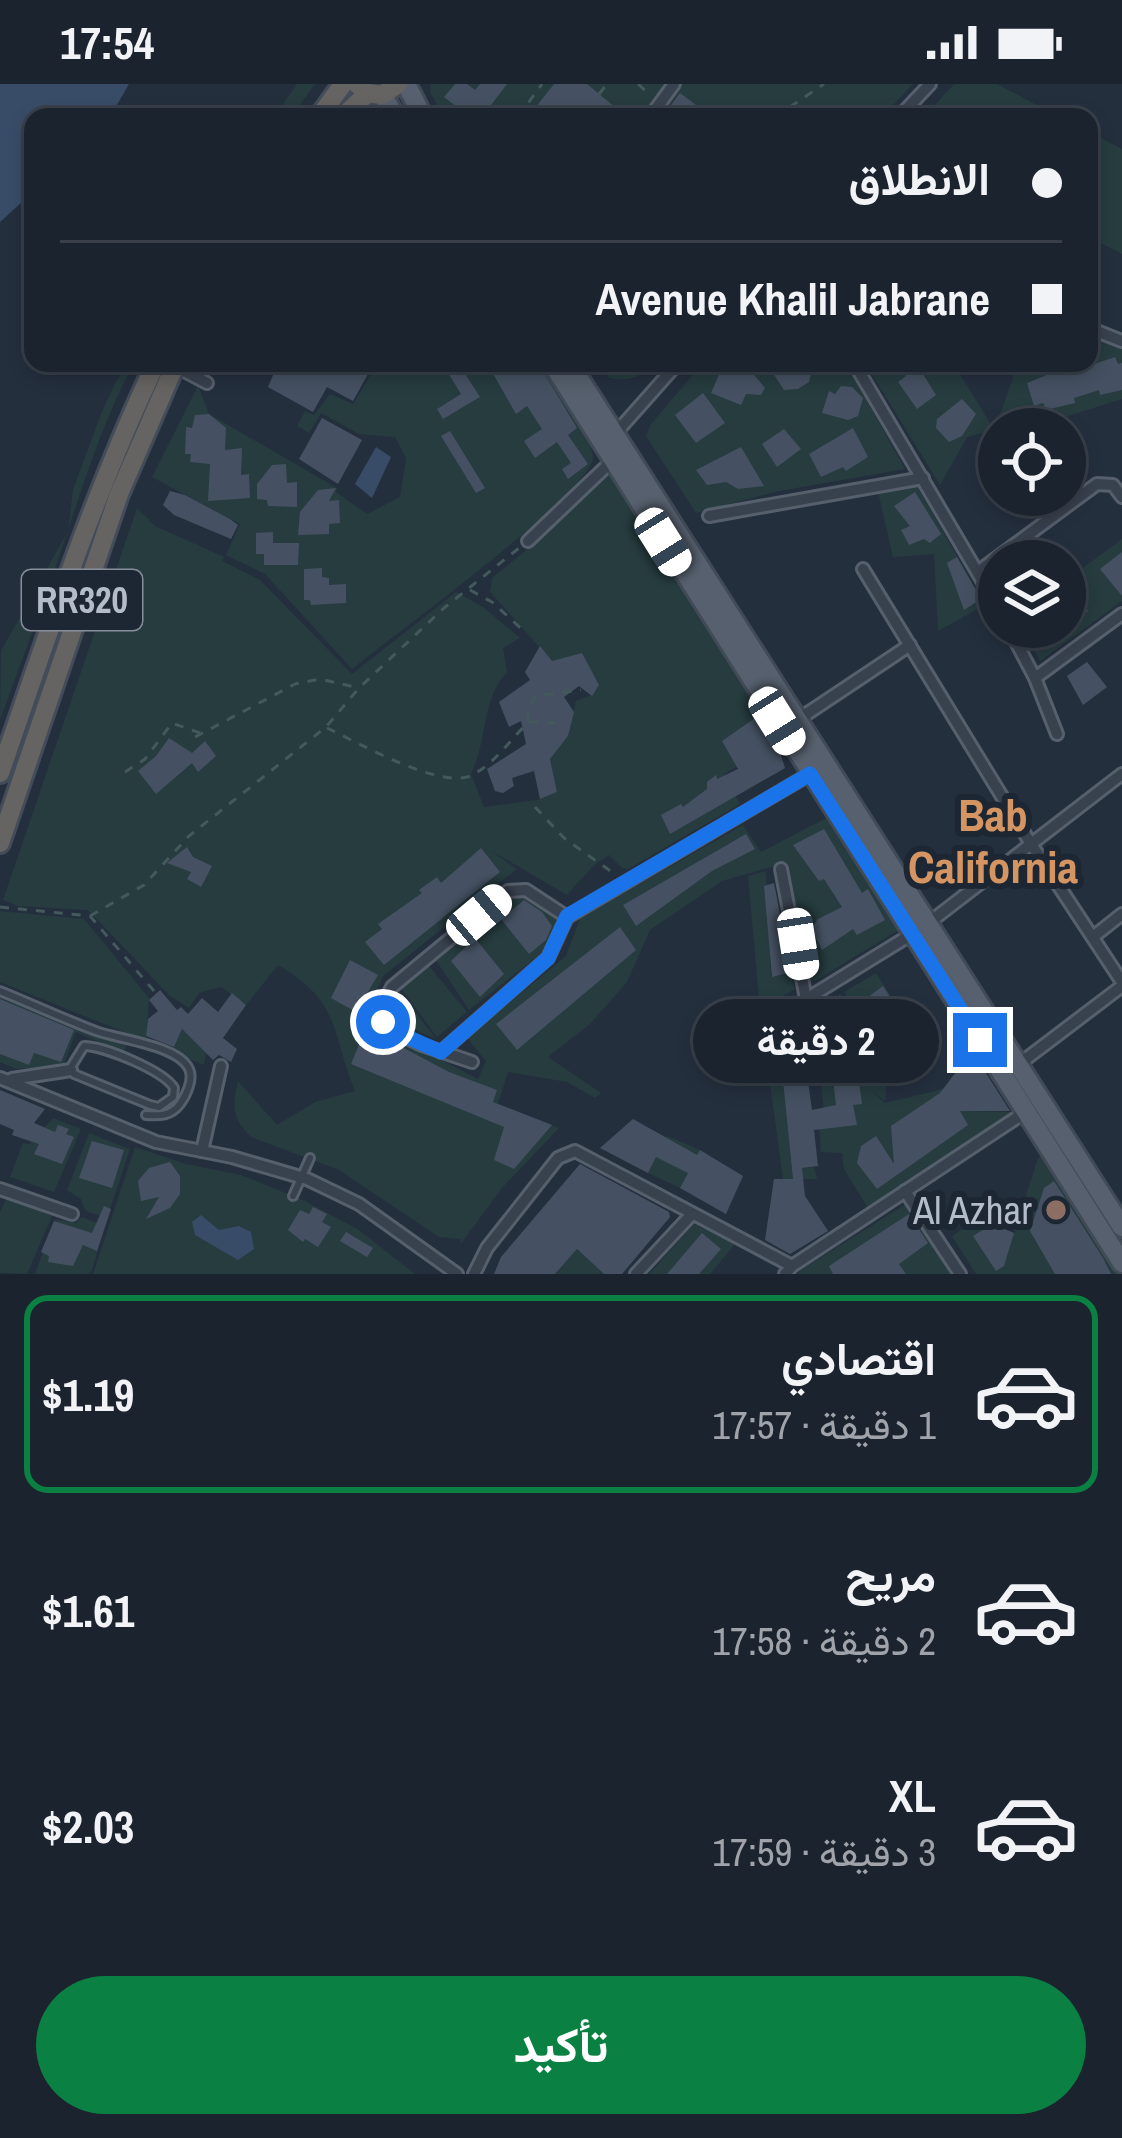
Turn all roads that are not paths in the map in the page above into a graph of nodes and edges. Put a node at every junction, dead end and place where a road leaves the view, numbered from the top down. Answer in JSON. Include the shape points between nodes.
{"nodes":[{"id":1,"x":930,"y":84,"type":"edge"},
{"id":2,"x":382,"y":88,"type":"edge"},
{"id":3,"x":354,"y":108,"type":"edge"},
{"id":4,"x":410,"y":108,"type":"edge"},
{"id":5,"x":907,"y":108,"type":"edge"},
{"id":6,"x":164,"y":372,"type":"edge"},
{"id":7,"x":166,"y":372,"type":"edge"},
{"id":8,"x":185,"y":372,"type":"edge"},
{"id":9,"x":557,"y":372,"type":"edge"},
{"id":10,"x":573,"y":372,"type":"edge"},
{"id":11,"x":671,"y":372,"type":"edge"},
{"id":12,"x":859,"y":372,"type":"edge"},
{"id":13,"x":207,"y":383,"type":"dead end"},
{"id":14,"x":610,"y":447,"type":"junction"},
{"id":15,"x":922,"y":478,"type":"junction"},
{"id":16,"x":1122,"y":496,"type":"edge"},
{"id":17,"x":709,"y":516,"type":"dead end"},
{"id":18,"x":1021,"y":540,"type":"edge"},
{"id":19,"x":528,"y":541,"type":"road end"},
{"id":20,"x":863,"y":569,"type":"dead end"},
{"id":21,"x":978,"y":569,"type":"edge"},
{"id":22,"x":1122,"y":614,"type":"edge"},
{"id":23,"x":910,"y":645,"type":"junction"},
{"id":24,"x":1019,"y":648,"type":"edge"},
{"id":25,"x":1035,"y":678,"type":"junction"},
{"id":26,"x":796,"y":721,"type":"junction"},
{"id":27,"x":1057,"y":734,"type":"dead end"},
{"id":28,"x":0,"y":773,"type":"edge"},
{"id":29,"x":810,"y":774,"type":"junction"},
{"id":30,"x":1122,"y":774,"type":"edge"},
{"id":31,"x":0,"y":843,"type":"edge"},
{"id":32,"x":1031,"y":844,"type":"junction"},
{"id":33,"x":781,"y":869,"type":"dead end"},
{"id":34,"x":1122,"y":914,"type":"edge"},
{"id":35,"x":567,"y":916,"type":"junction"},
{"id":36,"x":919,"y":930,"type":"junction"},
{"id":37,"x":1093,"y":937,"type":"junction"},
{"id":38,"x":1122,"y":984,"type":"edge"},
{"id":39,"x":0,"y":991,"type":"edge"},
{"id":40,"x":806,"y":999,"type":"junction"},
{"id":41,"x":769,"y":1022,"type":"dead end"},
{"id":42,"x":441,"y":1052,"type":"junction"},
{"id":43,"x":472,"y":1062,"type":"dead end"},
{"id":44,"x":1018,"y":1065,"type":"junction"},
{"id":45,"x":221,"y":1066,"type":"dead end"},
{"id":46,"x":71,"y":1070,"type":"junction"},
{"id":47,"x":1,"y":1078,"type":"edge"},
{"id":48,"x":150,"y":1105,"type":"junction"},
{"id":49,"x":1027,"y":1112,"type":"junction"},
{"id":50,"x":146,"y":1115,"type":"junction"},
{"id":51,"x":138,"y":1136,"type":"junction"},
{"id":52,"x":202,"y":1151,"type":"junction"},
{"id":53,"x":310,"y":1158,"type":"dead end"},
{"id":54,"x":302,"y":1177,"type":"junction"},
{"id":55,"x":0,"y":1189,"type":"edge"},
{"id":56,"x":905,"y":1190,"type":"junction"},
{"id":57,"x":293,"y":1196,"type":"dead end"},
{"id":58,"x":72,"y":1214,"type":"dead end"},
{"id":59,"x":692,"y":1214,"type":"junction"},
{"id":60,"x":1122,"y":1227,"type":"edge"},
{"id":61,"x":1122,"y":1263,"type":"edge"},
{"id":62,"x":788,"y":1270,"type":"edge"},
{"id":63,"x":457,"y":1274,"type":"edge"},
{"id":64,"x":474,"y":1274,"type":"edge"},
{"id":65,"x":636,"y":1274,"type":"edge"},
{"id":66,"x":960,"y":1274,"type":"edge"}],
"edges":[{"from":1,"to":5,"type":"street"},
{"from":2,"to":3,"type":"highway"},
{"from":2,"to":4,"type":"main road"},
{"from":6,"to":28,"type":"highway","number":"RR320","via":[[118,445]]},
{"from":7,"to":31,"type":"highway","number":"RR320"},
{"from":8,"to":13,"type":"street"},
{"from":9,"to":14,"type":"main road"},
{"from":10,"to":14,"type":"main road"},
{"from":11,"to":14,"type":"street"},
{"from":12,"to":15,"type":"street"},
{"from":14,"to":19,"type":"street"},
{"from":14,"to":26,"type":"main road"},
{"from":14,"to":29,"type":"main road"},
{"from":15,"to":17,"type":"street"},
{"from":15,"to":21,"type":"street"},
{"from":16,"to":18,"type":"street","via":[[1113,485],[1097,484]]},
{"from":20,"to":23,"type":"street"},
{"from":22,"to":25,"type":"street"},
{"from":23,"to":26,"type":"street"},
{"from":23,"to":32,"type":"street"},
{"from":24,"to":25,"type":"street"},
{"from":25,"to":27,"type":"street"},
{"from":26,"to":36,"type":"main road"},
{"from":29,"to":35,"type":"street"},
{"from":29,"to":36,"type":"main road"},
{"from":30,"to":32,"type":"street"},
{"from":32,"to":36,"type":"street"},
{"from":32,"to":37,"type":"street"},
{"from":33,"to":40,"type":"street"},
{"from":34,"to":37,"type":"street"},
{"from":35,"to":42,"type":"street","via":[[548,958]]},
{"from":35,"to":42,"type":"street","via":[[514,888],[392,987],[382,1007],[387,1028]]},
{"from":36,"to":40,"type":"street"},
{"from":36,"to":44,"type":"main road"},
{"from":36,"to":49,"type":"main road"},
{"from":37,"to":38,"type":"street"},
{"from":38,"to":44,"type":"street"},
{"from":39,"to":50,"type":"lane","via":[[188,1066],[179,1106]]},
{"from":40,"to":41,"type":"street"},
{"from":42,"to":43,"type":"street"},
{"from":44,"to":60,"type":"main road"},
{"from":45,"to":52,"type":"street"},
{"from":46,"to":47,"type":"street"},
{"from":46,"to":48,"type":"lane"},
{"from":46,"to":48,"type":"lane","via":[[90,1045],[163,1075],[173,1097]]},
{"from":47,"to":51,"type":"street"},
{"from":48,"to":50,"type":"lane"},
{"from":49,"to":56,"type":"street"},
{"from":49,"to":61,"type":"main road"},
{"from":50,"to":51,"type":"lane"},
{"from":51,"to":52,"type":"street"},
{"from":52,"to":54,"type":"street"},
{"from":53,"to":54,"type":"lane"},
{"from":54,"to":57,"type":"lane"},
{"from":54,"to":63,"type":"street","via":[[359,1204]]},
{"from":55,"to":58,"type":"street"},
{"from":56,"to":62,"type":"street"},
{"from":56,"to":66,"type":"street"},
{"from":59,"to":62,"type":"street"},
{"from":59,"to":64,"type":"street","via":[[569,1151]]},
{"from":59,"to":65,"type":"street"}]}
